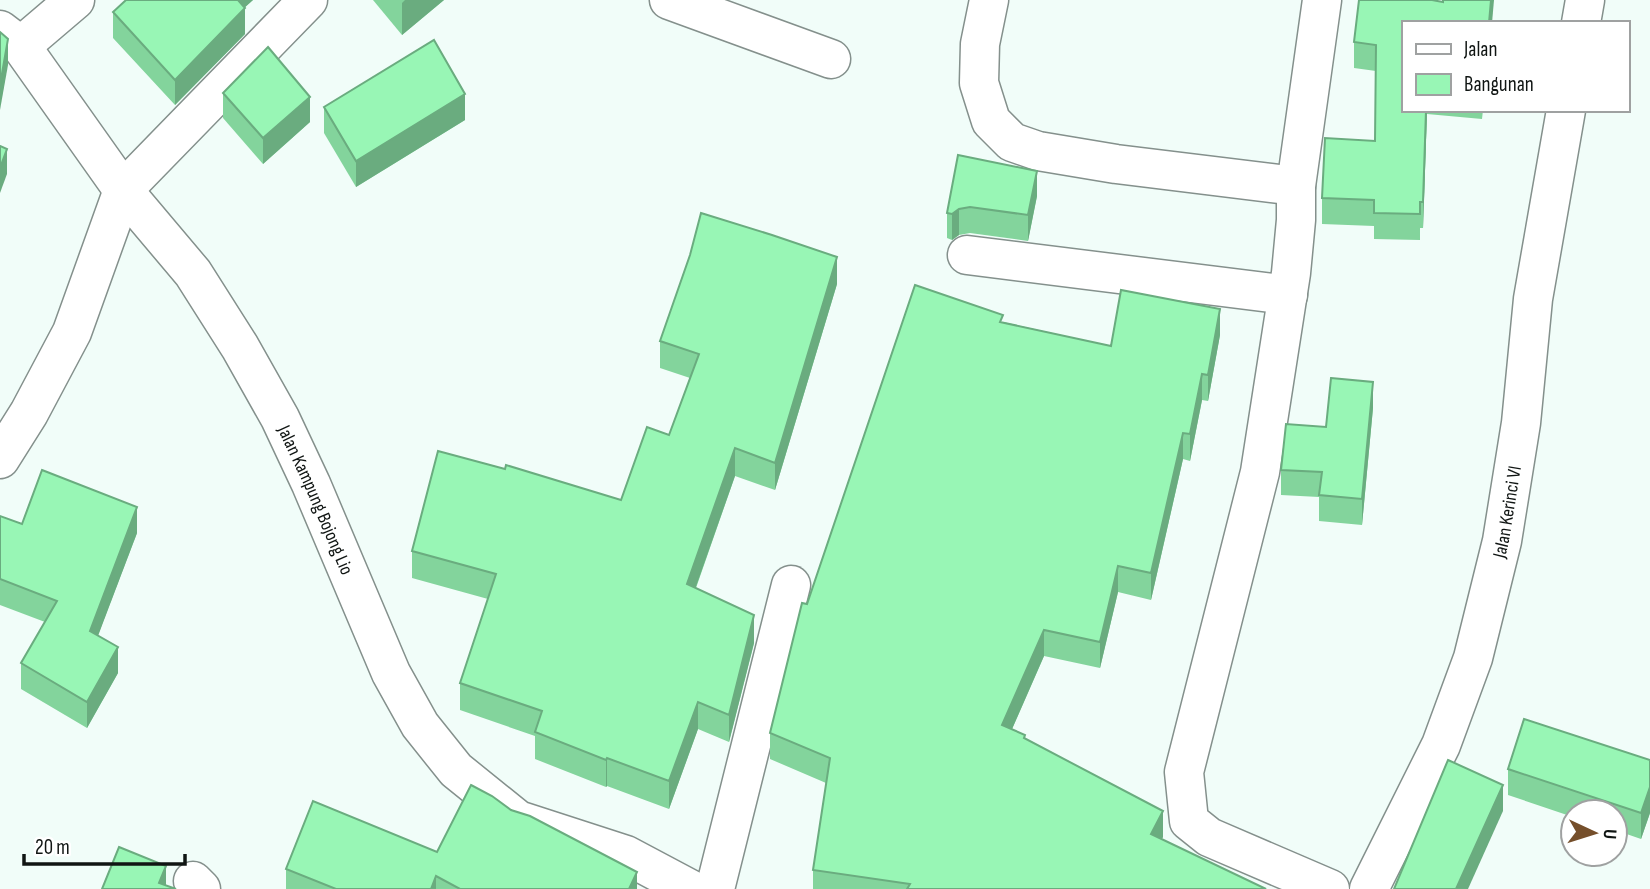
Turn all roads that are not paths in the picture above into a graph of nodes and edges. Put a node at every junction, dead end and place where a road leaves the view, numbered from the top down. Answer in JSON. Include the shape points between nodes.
{"nodes":[{"id":1,"x":75,"y":0,"type":"edge"},
{"id":2,"x":307,"y":0,"type":"edge"},
{"id":3,"x":669,"y":0,"type":"edge"},
{"id":4,"x":989,"y":0,"type":"edge"},
{"id":5,"x":1322,"y":0,"type":"edge"},
{"id":6,"x":1585,"y":0,"type":"edge"},
{"id":7,"x":1581,"y":21,"type":"edge"},
{"id":8,"x":11,"y":38,"type":"edge"},
{"id":9,"x":831,"y":59,"type":"dead end"},
{"id":10,"x":1566,"y":112,"type":"edge"},
{"id":11,"x":124,"y":190,"type":"junction"},
{"id":12,"x":1296,"y":203,"type":"junction"},
{"id":13,"x":967,"y":255,"type":"dead end"},
{"id":14,"x":1289,"y":284,"type":"junction"},
{"id":15,"x":0,"y":459,"type":"edge"},
{"id":16,"x":791,"y":585,"type":"dead end"},
{"id":17,"x":690,"y":889,"type":"edge"},
{"id":18,"x":715,"y":889,"type":"edge"},
{"id":19,"x":1330,"y":889,"type":"edge"},
{"id":20,"x":1369,"y":889,"type":"edge"}],
"edges":[{"from":1,"to":8,"type":"street"},
{"from":2,"to":11,"type":"street"},
{"from":3,"to":9,"type":"street"},
{"from":4,"to":12,"type":"street","via":[[980,44],[979,83],[990,121],[1012,142]]},
{"from":5,"to":12,"type":"street"},
{"from":6,"to":7,"type":"street"},
{"from":8,"to":11,"type":"street","name":"Jalan Kampung Bojong Lio"},
{"from":10,"to":20,"type":"street","name":"Jalan Kerinci VI","via":[[1533,299],[1521,423],[1502,541],[1473,658],[1441,745]]},
{"from":11,"to":15,"type":"street","via":[[72,332]]},
{"from":11,"to":17,"type":"street","name":"Jalan Kampung Bojong Lio","via":[[192,273],[240,347],[306,473],[391,673],[420,725],[456,771],[518,820],[626,855]]},
{"from":12,"to":14,"type":"street"},
{"from":13,"to":14,"type":"street"},
{"from":14,"to":19,"type":"street","via":[[1260,472],[1184,772],[1189,821],[1209,837]]},
{"from":16,"to":18,"type":"street"}]}
